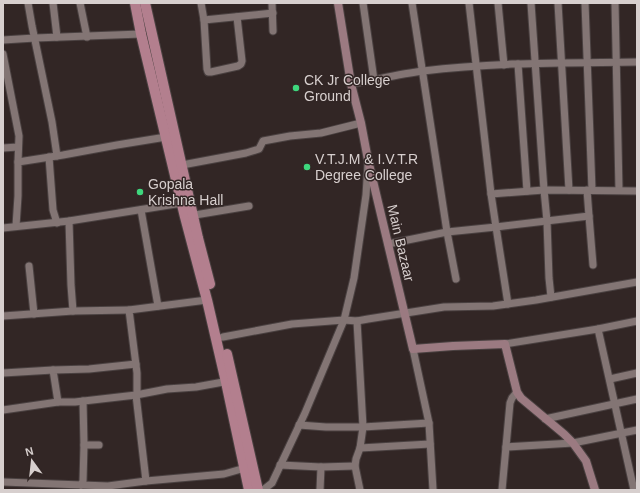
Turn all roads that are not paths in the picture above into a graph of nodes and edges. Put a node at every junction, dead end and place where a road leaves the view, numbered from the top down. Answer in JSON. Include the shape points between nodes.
{"nodes":[{"id":1,"x":28,"y":3,"type":"edge"},
{"id":2,"x":53,"y":3,"type":"edge"},
{"id":3,"x":80,"y":3,"type":"edge"},
{"id":4,"x":135,"y":3,"type":"edge"},
{"id":5,"x":145,"y":3,"type":"edge"},
{"id":6,"x":201,"y":3,"type":"edge"},
{"id":7,"x":272,"y":3,"type":"edge"},
{"id":8,"x":338,"y":3,"type":"edge"},
{"id":9,"x":363,"y":3,"type":"edge"},
{"id":10,"x":412,"y":3,"type":"edge"},
{"id":11,"x":469,"y":3,"type":"edge"},
{"id":12,"x":498,"y":3,"type":"edge"},
{"id":13,"x":532,"y":3,"type":"edge"},
{"id":14,"x":558,"y":3,"type":"edge"},
{"id":15,"x":585,"y":3,"type":"edge"},
{"id":16,"x":615,"y":3,"type":"edge"},
{"id":17,"x":273,"y":13,"type":"junction"},
{"id":18,"x":237,"y":17,"type":"junction"},
{"id":19,"x":204,"y":20,"type":"junction"},
{"id":20,"x":273,"y":31,"type":"dead end"},
{"id":21,"x":141,"y":34,"type":"junction"},
{"id":22,"x":86,"y":37,"type":"junction"},
{"id":23,"x":34,"y":38,"type":"junction"},
{"id":24,"x":57,"y":38,"type":"junction"},
{"id":25,"x":3,"y":40,"type":"edge"},
{"id":26,"x":3,"y":54,"type":"edge"},
{"id":27,"x":637,"y":62,"type":"edge"},
{"id":28,"x":561,"y":63,"type":"junction"},
{"id":29,"x":588,"y":63,"type":"junction"},
{"id":30,"x":617,"y":63,"type":"junction"},
{"id":31,"x":518,"y":64,"type":"junction"},
{"id":32,"x":535,"y":64,"type":"junction"},
{"id":33,"x":504,"y":65,"type":"junction"},
{"id":34,"x":476,"y":66,"type":"junction"},
{"id":35,"x":422,"y":71,"type":"junction"},
{"id":36,"x":374,"y":80,"type":"junction"},
{"id":37,"x":351,"y":84,"type":"junction"},
{"id":38,"x":361,"y":123,"type":"junction"},
{"id":39,"x":166,"y":137,"type":"junction"},
{"id":40,"x":18,"y":147,"type":"junction"},
{"id":41,"x":3,"y":148,"type":"edge"},
{"id":42,"x":57,"y":156,"type":"junction"},
{"id":43,"x":49,"y":157,"type":"junction"},
{"id":44,"x":368,"y":160,"type":"junction"},
{"id":45,"x":18,"y":162,"type":"junction"},
{"id":46,"x":182,"y":165,"type":"junction"},
{"id":47,"x":544,"y":190,"type":"junction"},
{"id":48,"x":569,"y":190,"type":"junction"},
{"id":49,"x":590,"y":190,"type":"junction"},
{"id":50,"x":619,"y":190,"type":"junction"},
{"id":51,"x":527,"y":191,"type":"junction"},
{"id":52,"x":637,"y":191,"type":"edge"},
{"id":53,"x":491,"y":194,"type":"junction"},
{"id":54,"x":182,"y":203,"type":"junction"},
{"id":55,"x":249,"y":206,"type":"dead end"},
{"id":56,"x":141,"y":210,"type":"junction"},
{"id":57,"x":189,"y":216,"type":"junction"},
{"id":58,"x":589,"y":216,"type":"junction"},
{"id":59,"x":70,"y":221,"type":"junction"},
{"id":60,"x":547,"y":221,"type":"junction"},
{"id":61,"x":57,"y":223,"type":"junction"},
{"id":62,"x":16,"y":226,"type":"junction"},
{"id":63,"x":496,"y":227,"type":"junction"},
{"id":64,"x":3,"y":228,"type":"edge"},
{"id":65,"x":447,"y":232,"type":"junction"},
{"id":66,"x":388,"y":244,"type":"junction"},
{"id":67,"x":592,"y":265,"type":"dead end"},
{"id":68,"x":29,"y":266,"type":"dead end"},
{"id":69,"x":456,"y":279,"type":"dead end"},
{"id":70,"x":637,"y":282,"type":"edge"},
{"id":71,"x":551,"y":297,"type":"junction"},
{"id":72,"x":207,"y":300,"type":"junction"},
{"id":73,"x":508,"y":304,"type":"junction"},
{"id":74,"x":158,"y":306,"type":"junction"},
{"id":75,"x":129,"y":310,"type":"junction"},
{"id":76,"x":74,"y":311,"type":"junction"},
{"id":77,"x":405,"y":313,"type":"junction"},
{"id":78,"x":34,"y":314,"type":"junction"},
{"id":79,"x":3,"y":316,"type":"edge"},
{"id":80,"x":344,"y":320,"type":"junction"},
{"id":81,"x":357,"y":320,"type":"junction"},
{"id":82,"x":637,"y":321,"type":"edge"},
{"id":83,"x":598,"y":329,"type":"junction"},
{"id":84,"x":223,"y":337,"type":"junction"},
{"id":85,"x":505,"y":344,"type":"junction"},
{"id":86,"x":413,"y":349,"type":"junction"},
{"id":87,"x":136,"y":364,"type":"junction"},
{"id":88,"x":53,"y":370,"type":"junction"},
{"id":89,"x":3,"y":373,"type":"edge"},
{"id":90,"x":637,"y":373,"type":"edge"},
{"id":91,"x":610,"y":379,"type":"junction"},
{"id":92,"x":230,"y":381,"type":"junction"},
{"id":93,"x":517,"y":392,"type":"junction"},
{"id":94,"x":136,"y":395,"type":"junction"},
{"id":95,"x":637,"y":399,"type":"edge"},
{"id":96,"x":83,"y":400,"type":"junction"},
{"id":97,"x":58,"y":402,"type":"junction"},
{"id":98,"x":616,"y":404,"type":"junction"},
{"id":99,"x":3,"y":410,"type":"edge"},
{"id":100,"x":545,"y":419,"type":"junction"},
{"id":101,"x":429,"y":423,"type":"junction"},
{"id":102,"x":299,"y":425,"type":"junction"},
{"id":103,"x":363,"y":427,"type":"junction"},
{"id":104,"x":637,"y":430,"type":"edge"},
{"id":105,"x":622,"y":432,"type":"junction"},
{"id":106,"x":573,"y":443,"type":"junction"},
{"id":107,"x":430,"y":444,"type":"junction"},
{"id":108,"x":84,"y":445,"type":"junction"},
{"id":109,"x":99,"y":445,"type":"dead end"},
{"id":110,"x":506,"y":447,"type":"junction"},
{"id":111,"x":360,"y":448,"type":"junction"},
{"id":112,"x":280,"y":465,"type":"junction"},
{"id":113,"x":355,"y":466,"type":"junction"},
{"id":114,"x":320,"y":467,"type":"junction"},
{"id":115,"x":245,"y":468,"type":"junction"},
{"id":116,"x":146,"y":481,"type":"junction"},
{"id":117,"x":3,"y":482,"type":"edge"},
{"id":118,"x":81,"y":485,"type":"junction"},
{"id":119,"x":249,"y":490,"type":"edge"},
{"id":120,"x":258,"y":490,"type":"edge"},
{"id":121,"x":263,"y":490,"type":"edge"},
{"id":122,"x":320,"y":490,"type":"edge"},
{"id":123,"x":360,"y":490,"type":"edge"},
{"id":124,"x":433,"y":490,"type":"edge"},
{"id":125,"x":502,"y":490,"type":"edge"},
{"id":126,"x":595,"y":490,"type":"edge"},
{"id":127,"x":634,"y":490,"type":"edge"}],
"edges":[{"from":1,"to":23,"type":"street"},
{"from":2,"to":24,"type":"street"},
{"from":3,"to":22,"type":"street"},
{"from":4,"to":21,"type":"main road"},
{"from":5,"to":46,"type":"main road"},
{"from":6,"to":19,"type":"street"},
{"from":7,"to":17,"type":"street"},
{"from":8,"to":37,"type":"street","name":"Main Bazaar"},
{"from":9,"to":36,"type":"street"},
{"from":10,"to":35,"type":"street"},
{"from":11,"to":34,"type":"street"},
{"from":12,"to":33,"type":"street"},
{"from":13,"to":32,"type":"street"},
{"from":14,"to":28,"type":"street"},
{"from":15,"to":29,"type":"street"},
{"from":16,"to":30,"type":"street"},
{"from":17,"to":18,"type":"street"},
{"from":17,"to":20,"type":"street"},
{"from":18,"to":19,"type":"street"},
{"from":18,"to":19,"type":"street","via":[[241,64],[212,72],[208,72],[207,69]]},
{"from":21,"to":22,"type":"street"},
{"from":21,"to":39,"type":"main road"},
{"from":22,"to":24,"type":"street"},
{"from":23,"to":24,"type":"street"},
{"from":23,"to":25,"type":"street"},
{"from":23,"to":42,"type":"street"},
{"from":26,"to":40,"type":"street","via":[[19,136]]},
{"from":27,"to":30,"type":"street"},
{"from":28,"to":29,"type":"street"},
{"from":28,"to":32,"type":"street"},
{"from":28,"to":48,"type":"street"},
{"from":29,"to":30,"type":"street"},
{"from":29,"to":49,"type":"street"},
{"from":30,"to":50,"type":"street"},
{"from":31,"to":32,"type":"street"},
{"from":31,"to":33,"type":"street"},
{"from":31,"to":51,"type":"street"},
{"from":32,"to":47,"type":"street"},
{"from":33,"to":34,"type":"street"},
{"from":34,"to":35,"type":"street"},
{"from":34,"to":53,"type":"street"},
{"from":35,"to":36,"type":"street"},
{"from":35,"to":65,"type":"street"},
{"from":36,"to":37,"type":"street"},
{"from":37,"to":38,"type":"street","name":"Main Bazaar"},
{"from":38,"to":44,"type":"street","name":"Main Bazaar"},
{"from":38,"to":46,"type":"street","via":[[321,133],[264,141],[259,149],[246,153]]},
{"from":39,"to":42,"type":"street"},
{"from":39,"to":54,"type":"main road"},
{"from":40,"to":41,"type":"street"},
{"from":40,"to":45,"type":"street"},
{"from":42,"to":43,"type":"street"},
{"from":43,"to":45,"type":"street"},
{"from":43,"to":61,"type":"street","via":[[53,210]]},
{"from":44,"to":66,"type":"street","name":"Main Bazaar"},
{"from":44,"to":80,"type":"street","via":[[366,195],[354,278]]},
{"from":45,"to":62,"type":"street"},
{"from":46,"to":57,"type":"main road"},
{"from":47,"to":48,"type":"street"},
{"from":47,"to":51,"type":"street"},
{"from":47,"to":60,"type":"street"},
{"from":48,"to":49,"type":"street"},
{"from":49,"to":50,"type":"street"},
{"from":49,"to":58,"type":"street"},
{"from":50,"to":52,"type":"street"},
{"from":51,"to":53,"type":"street"},
{"from":53,"to":63,"type":"street"},
{"from":54,"to":56,"type":"street"},
{"from":54,"to":57,"type":"main road"},
{"from":55,"to":57,"type":"street"},
{"from":56,"to":59,"type":"street"},
{"from":56,"to":74,"type":"street"},
{"from":57,"to":72,"type":"main road"},
{"from":57,"to":84,"type":"main road"},
{"from":58,"to":60,"type":"street"},
{"from":58,"to":67,"type":"street"},
{"from":59,"to":61,"type":"street"},
{"from":59,"to":76,"type":"street"},
{"from":60,"to":63,"type":"street"},
{"from":60,"to":71,"type":"street"},
{"from":61,"to":62,"type":"street"},
{"from":62,"to":64,"type":"street"},
{"from":63,"to":65,"type":"street"},
{"from":63,"to":73,"type":"street"},
{"from":65,"to":66,"type":"street"},
{"from":65,"to":69,"type":"street"},
{"from":66,"to":77,"type":"street","name":"Main Bazaar"},
{"from":68,"to":78,"type":"street"},
{"from":70,"to":71,"type":"street"},
{"from":71,"to":73,"type":"street"},
{"from":72,"to":74,"type":"street"},
{"from":72,"to":92,"type":"main road"},
{"from":73,"to":77,"type":"street","via":[[444,307]]},
{"from":74,"to":75,"type":"street"},
{"from":75,"to":76,"type":"street"},
{"from":75,"to":87,"type":"street"},
{"from":76,"to":78,"type":"street"},
{"from":77,"to":81,"type":"street"},
{"from":77,"to":86,"type":"street","name":"Main Bazaar"},
{"from":78,"to":79,"type":"street"},
{"from":80,"to":81,"type":"street"},
{"from":80,"to":84,"type":"street","via":[[292,324]]},
{"from":80,"to":102,"type":"street"},
{"from":81,"to":103,"type":"street"},
{"from":82,"to":83,"type":"street"},
{"from":83,"to":85,"type":"street"},
{"from":83,"to":91,"type":"street"},
{"from":84,"to":92,"type":"main road"},
{"from":85,"to":86,"type":"street"},
{"from":85,"to":93,"type":"street"},
{"from":86,"to":101,"type":"street","name":"Main Bazaar"},
{"from":87,"to":88,"type":"street"},
{"from":87,"to":94,"type":"street"},
{"from":88,"to":89,"type":"street"},
{"from":88,"to":97,"type":"street"},
{"from":90,"to":91,"type":"street"},
{"from":91,"to":98,"type":"street"},
{"from":92,"to":94,"type":"street"},
{"from":92,"to":115,"type":"main road"},
{"from":92,"to":120,"type":"main road"},
{"from":93,"to":100,"type":"street"},
{"from":93,"to":110,"type":"street","via":[[510,403]]},
{"from":94,"to":96,"type":"street"},
{"from":94,"to":116,"type":"street"},
{"from":95,"to":98,"type":"street"},
{"from":96,"to":97,"type":"street"},
{"from":96,"to":108,"type":"street"},
{"from":97,"to":99,"type":"street"},
{"from":98,"to":100,"type":"street"},
{"from":98,"to":105,"type":"street"},
{"from":100,"to":106,"type":"street"},
{"from":101,"to":103,"type":"street"},
{"from":101,"to":107,"type":"street","name":"Main Bazaar"},
{"from":102,"to":103,"type":"street"},
{"from":102,"to":112,"type":"street"},
{"from":103,"to":111,"type":"street"},
{"from":104,"to":105,"type":"street"},
{"from":105,"to":106,"type":"street"},
{"from":105,"to":127,"type":"street"},
{"from":106,"to":110,"type":"street"},
{"from":106,"to":126,"type":"street","via":[[586,461]]},
{"from":107,"to":111,"type":"street"},
{"from":107,"to":124,"type":"street","name":"Main Bazaar"},
{"from":108,"to":109,"type":"street"},
{"from":108,"to":118,"type":"street"},
{"from":110,"to":125,"type":"street"},
{"from":111,"to":113,"type":"street"},
{"from":112,"to":114,"type":"street"},
{"from":112,"to":121,"type":"street","via":[[272,482]]},
{"from":113,"to":114,"type":"street"},
{"from":113,"to":123,"type":"street"},
{"from":114,"to":122,"type":"street"},
{"from":115,"to":116,"type":"street","via":[[224,474]]},
{"from":115,"to":119,"type":"main road"},
{"from":116,"to":118,"type":"street","via":[[108,486]]},
{"from":117,"to":118,"type":"street"}]}
